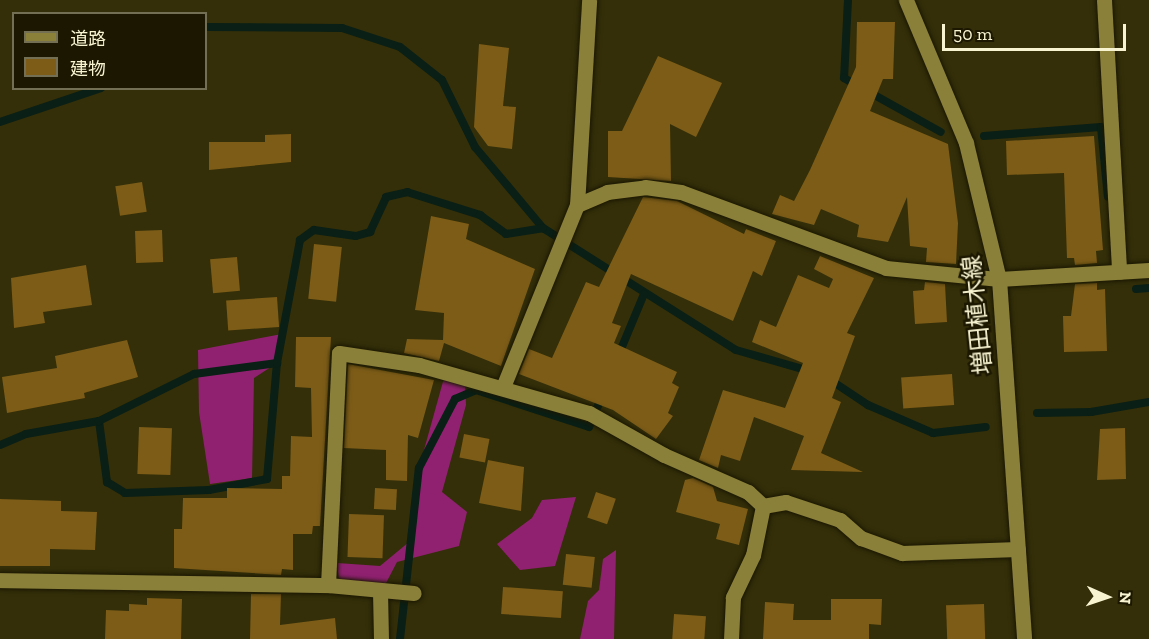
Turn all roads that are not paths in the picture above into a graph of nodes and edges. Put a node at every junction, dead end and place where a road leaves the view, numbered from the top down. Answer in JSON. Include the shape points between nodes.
{"nodes":[{"id":1,"x":589,"y":0,"type":"edge"},
{"id":2,"x":906,"y":0,"type":"edge"},
{"id":3,"x":1104,"y":0,"type":"edge"},
{"id":4,"x":577,"y":205,"type":"junction"},
{"id":5,"x":1149,"y":270,"type":"edge"},
{"id":6,"x":1119,"y":272,"type":"junction"},
{"id":7,"x":999,"y":279,"type":"junction"},
{"id":8,"x":503,"y":387,"type":"junction"},
{"id":9,"x":763,"y":506,"type":"junction"},
{"id":10,"x":1018,"y":549,"type":"junction"},
{"id":11,"x":0,"y":580,"type":"edge"},
{"id":12,"x":328,"y":585,"type":"junction"},
{"id":13,"x":380,"y":591,"type":"junction"},
{"id":14,"x":414,"y":593,"type":"dead end"},
{"id":15,"x":381,"y":639,"type":"edge"},
{"id":16,"x":731,"y":639,"type":"edge"},
{"id":17,"x":1024,"y":639,"type":"edge"}],
"edges":[{"from":1,"to":4,"type":"street"},
{"from":2,"to":7,"type":"street","name":"増田植木線","via":[[966,143]]},
{"from":3,"to":6,"type":"street"},
{"from":4,"to":7,"type":"street","via":[[607,192],[645,187],[681,192],[886,268]]},
{"from":4,"to":8,"type":"street"},
{"from":5,"to":6,"type":"street"},
{"from":6,"to":7,"type":"street"},
{"from":7,"to":10,"type":"street","name":"増田植木線"},
{"from":8,"to":9,"type":"street","via":[[595,416],[664,455],[748,492]]},
{"from":8,"to":12,"type":"street","via":[[419,365],[339,353]]},
{"from":9,"to":10,"type":"street","via":[[786,502],[840,520],[861,538],[902,553]]},
{"from":9,"to":16,"type":"street","via":[[753,555],[733,597]]},
{"from":10,"to":17,"type":"street","name":"増田植木線"},
{"from":11,"to":12,"type":"street"},
{"from":12,"to":13,"type":"street"},
{"from":13,"to":14,"type":"street"},
{"from":13,"to":15,"type":"street"}]}
